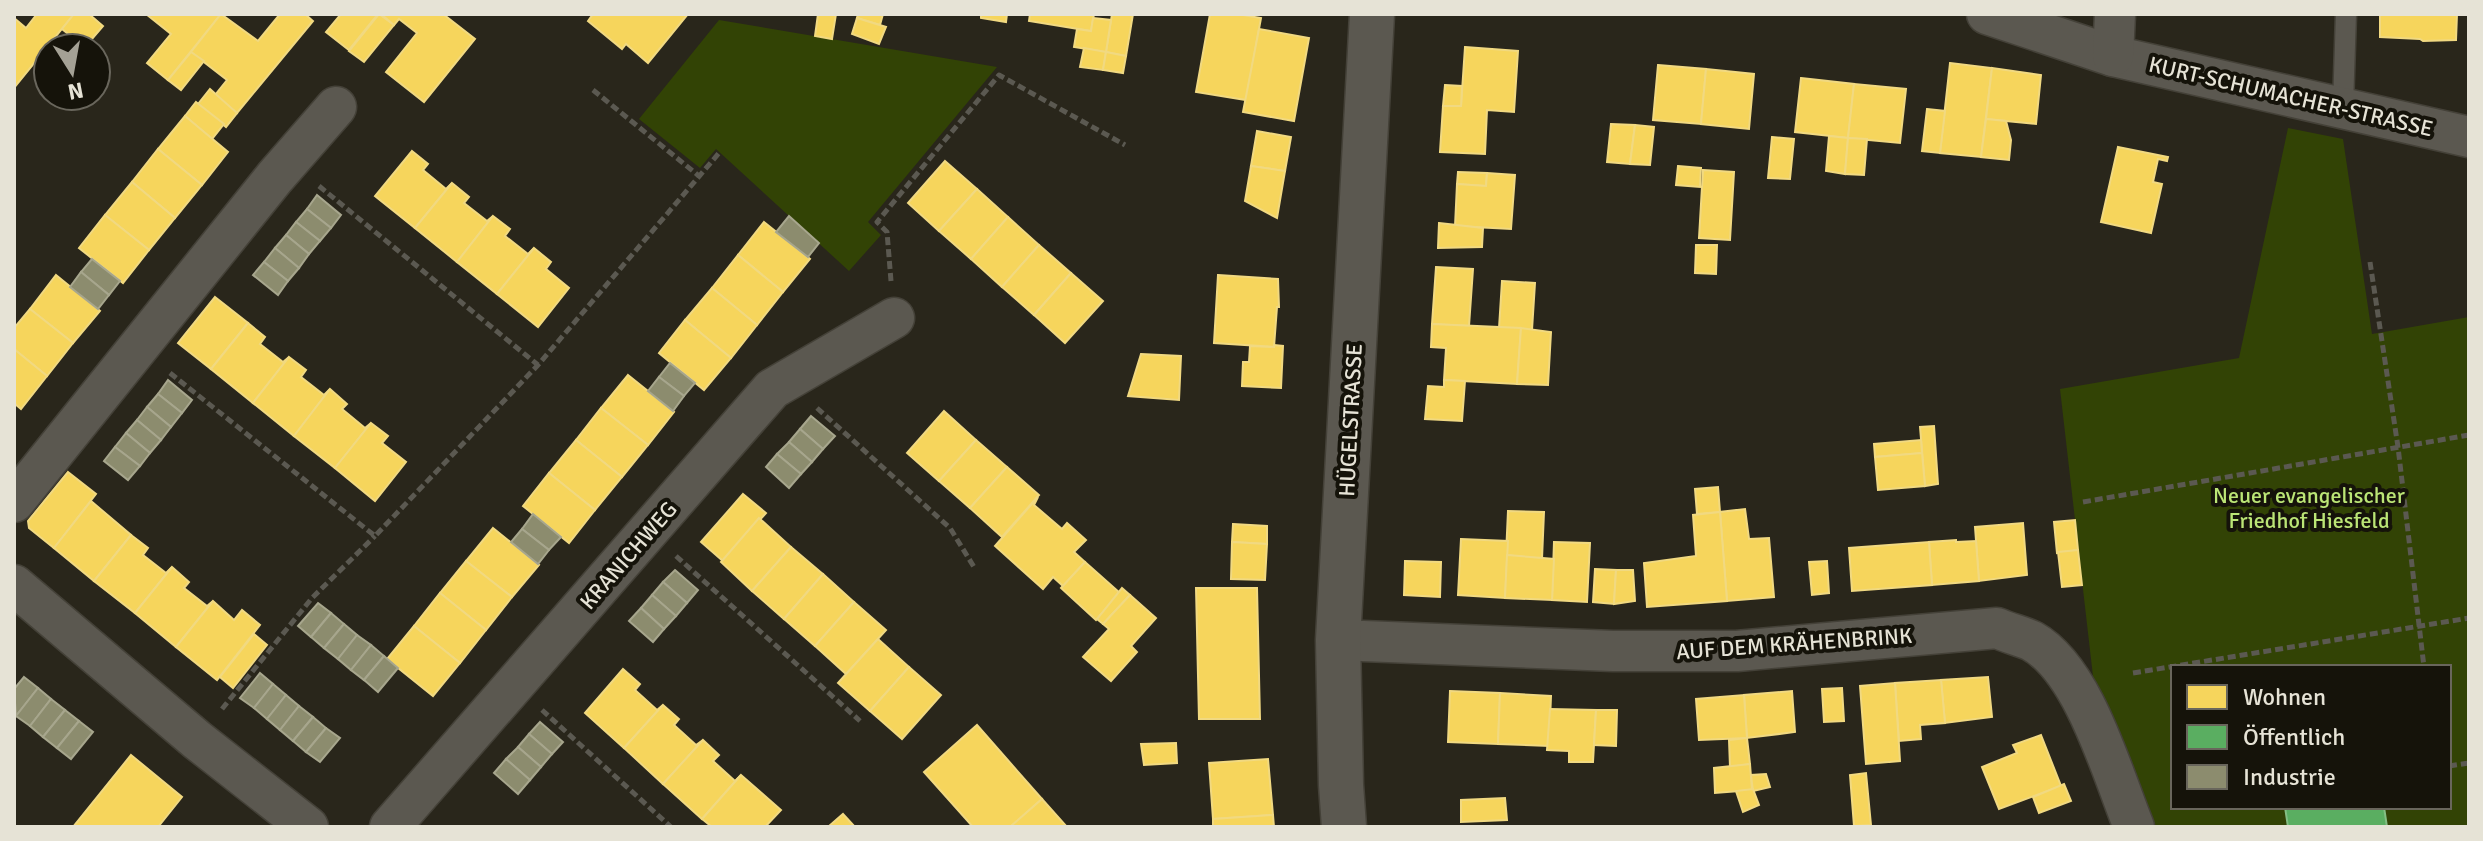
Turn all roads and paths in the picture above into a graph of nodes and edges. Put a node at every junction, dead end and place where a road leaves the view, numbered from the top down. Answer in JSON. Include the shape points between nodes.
{"nodes":[{"id":1,"x":1372,"y":14,"type":"edge"},
{"id":2,"x":1987,"y":14,"type":"edge"},
{"id":3,"x":2115,"y":14,"type":"edge"},
{"id":4,"x":2346,"y":14,"type":"edge"},
{"id":5,"x":2113,"y":56,"type":"junction"},
{"id":6,"x":593,"y":90,"type":"dead end"},
{"id":7,"x":2343,"y":106,"type":"junction"},
{"id":8,"x":336,"y":107,"type":"dead end"},
{"id":9,"x":2469,"y":137,"type":"edge"},
{"id":10,"x":1125,"y":145,"type":"dead end"},
{"id":11,"x":719,"y":153,"type":"dead end"},
{"id":12,"x":288,"y":161,"type":"junction"},
{"id":13,"x":699,"y":176,"type":"junction"},
{"id":14,"x":2370,"y":262,"type":"dead end"},
{"id":15,"x":894,"y":318,"type":"joint"},
{"id":16,"x":138,"y":347,"type":"junction"},
{"id":17,"x":538,"y":365,"type":"junction"},
{"id":18,"x":787,"y":380,"type":"junction"},
{"id":19,"x":2469,"y":435,"type":"edge"},
{"id":20,"x":2398,"y":447,"type":"junction"},
{"id":21,"x":14,"y":502,"type":"edge"},
{"id":22,"x":2083,"y":502,"type":"dead end"},
{"id":23,"x":648,"y":532,"type":"junction"},
{"id":24,"x":375,"y":536,"type":"junction"},
{"id":25,"x":974,"y":567,"type":"dead end"},
{"id":26,"x":14,"y":585,"type":"edge"},
{"id":27,"x":2469,"y":618,"type":"edge"},
{"id":28,"x":2418,"y":627,"type":"junction"},
{"id":29,"x":1338,"y":640,"type":"junction"},
{"id":30,"x":2183,"y":665,"type":"edge"},
{"id":31,"x":2424,"y":665,"type":"edge"},
{"id":32,"x":2171,"y":667,"type":"edge"},
{"id":33,"x":2133,"y":673,"type":"dead end"},
{"id":34,"x":515,"y":685,"type":"junction"},
{"id":35,"x":860,"y":721,"type":"dead end"},
{"id":36,"x":197,"y":740,"type":"junction"},
{"id":37,"x":308,"y":827,"type":"edge"},
{"id":38,"x":390,"y":827,"type":"edge"},
{"id":39,"x":671,"y":827,"type":"edge"},
{"id":40,"x":1344,"y":827,"type":"edge"},
{"id":41,"x":2134,"y":827,"type":"edge"}],
"edges":[{"from":1,"to":29,"type":"street","name":"HÜGELSTRASSE"},
{"from":2,"to":5,"type":"street","name":"KURT-SCHUMACHER-STRASSE"},
{"from":3,"to":5,"type":"street"},
{"from":4,"to":7,"type":"lane"},
{"from":5,"to":7,"type":"street","name":"KURT-SCHUMACHER-STRASSE"},
{"from":6,"to":13,"type":"path"},
{"from":7,"to":9,"type":"street","name":"KURT-SCHUMACHER-STRASSE"},
{"from":8,"to":12,"type":"street"},
{"from":10,"to":15,"type":"path","via":[[999,75],[877,222],[887,232]]},
{"from":11,"to":13,"type":"path"},
{"from":12,"to":16,"type":"street"},
{"from":12,"to":17,"type":"path"},
{"from":13,"to":17,"type":"path"},
{"from":14,"to":20,"type":"path"},
{"from":15,"to":18,"type":"street","name":"KRANICHWEG"},
{"from":16,"to":21,"type":"street"},
{"from":16,"to":24,"type":"path"},
{"from":17,"to":24,"type":"path"},
{"from":18,"to":23,"type":"street","name":"KRANICHWEG","via":[[772,389]]},
{"from":18,"to":25,"type":"path","via":[[950,528]]},
{"from":19,"to":20,"type":"path"},
{"from":20,"to":22,"type":"path"},
{"from":20,"to":28,"type":"path"},
{"from":23,"to":34,"type":"street","name":"KRANICHWEG"},
{"from":23,"to":35,"type":"path"},
{"from":24,"to":36,"type":"path","via":[[312,598]]},
{"from":26,"to":36,"type":"street"},
{"from":27,"to":28,"type":"path"},
{"from":28,"to":30,"type":"path"},
{"from":28,"to":31,"type":"path"},
{"from":29,"to":40,"type":"street","name":"HÜGELSTRASSE"},
{"from":29,"to":41,"type":"street","name":"AUF DEM KRÄHENBRINK","via":[[1737,651],[1997,628],[2033,642],[2059,663],[2081,696]]},
{"from":32,"to":33,"type":"path"},
{"from":34,"to":38,"type":"street","name":"KRANICHWEG"},
{"from":34,"to":39,"type":"path"},
{"from":36,"to":37,"type":"street"}]}
